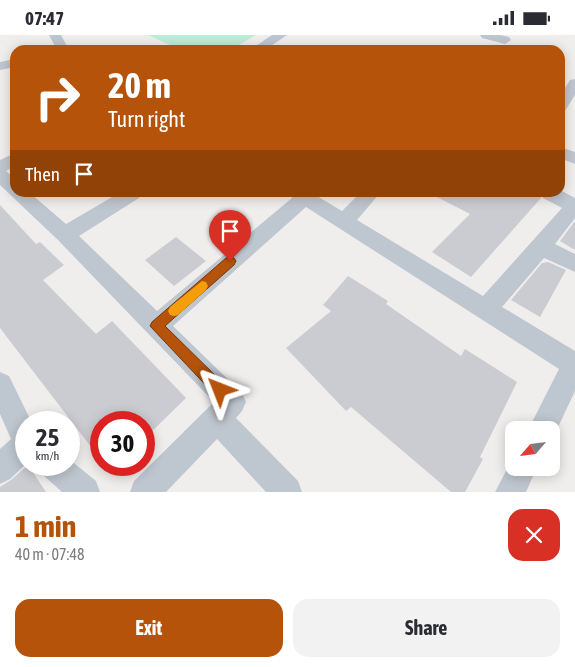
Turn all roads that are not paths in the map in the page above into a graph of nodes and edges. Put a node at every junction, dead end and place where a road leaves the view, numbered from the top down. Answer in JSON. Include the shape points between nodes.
{"nodes":[{"id":1,"x":281,"y":35,"type":"edge"},
{"id":2,"x":486,"y":35,"type":"edge"},
{"id":3,"x":505,"y":41,"type":"dead end"},
{"id":4,"x":264,"y":45,"type":"edge"},
{"id":5,"x":575,"y":83,"type":"edge"},
{"id":6,"x":565,"y":100,"type":"edge"},
{"id":7,"x":0,"y":175,"type":"edge"},
{"id":8,"x":10,"y":184,"type":"edge"},
{"id":9,"x":23,"y":197,"type":"edge"},
{"id":10,"x":126,"y":197,"type":"edge"},
{"id":11,"x":299,"y":197,"type":"edge"},
{"id":12,"x":304,"y":197,"type":"edge"},
{"id":13,"x":367,"y":197,"type":"edge"},
{"id":14,"x":557,"y":197,"type":"edge"},
{"id":15,"x":344,"y":221,"type":"junction"},
{"id":16,"x":65,"y":235,"type":"junction"},
{"id":17,"x":541,"y":247,"type":"junction"},
{"id":18,"x":575,"y":263,"type":"edge"},
{"id":19,"x":486,"y":309,"type":"junction"},
{"id":20,"x":156,"y":326,"type":"junction"},
{"id":21,"x":575,"y":364,"type":"edge"},
{"id":22,"x":0,"y":385,"type":"edge"},
{"id":23,"x":15,"y":417,"type":"edge"},
{"id":24,"x":217,"y":419,"type":"junction"},
{"id":25,"x":546,"y":421,"type":"edge"},
{"id":26,"x":15,"y":455,"type":"edge"},
{"id":27,"x":0,"y":469,"type":"edge"},
{"id":28,"x":66,"y":476,"type":"edge"},
{"id":29,"x":518,"y":476,"type":"edge"},
{"id":30,"x":85,"y":492,"type":"edge"},
{"id":31,"x":145,"y":492,"type":"edge"},
{"id":32,"x":288,"y":492,"type":"edge"},
{"id":33,"x":510,"y":492,"type":"edge"}],
"edges":[{"from":1,"to":4,"type":"street"},
{"from":2,"to":3,"type":"street"},
{"from":5,"to":6,"type":"street"},
{"from":7,"to":8,"type":"street"},
{"from":9,"to":16,"type":"street"},
{"from":10,"to":16,"type":"street"},
{"from":11,"to":20,"type":"street"},
{"from":12,"to":15,"type":"street"},
{"from":13,"to":15,"type":"street"},
{"from":14,"to":17,"type":"street","via":[[574,206]]},
{"from":15,"to":19,"type":"street"},
{"from":16,"to":20,"type":"street"},
{"from":17,"to":18,"type":"street"},
{"from":17,"to":19,"type":"street"},
{"from":19,"to":21,"type":"street"},
{"from":20,"to":24,"type":"street","via":[[233,402]]},
{"from":21,"to":25,"type":"street"},
{"from":22,"to":23,"type":"street"},
{"from":24,"to":31,"type":"street"},
{"from":24,"to":32,"type":"street"},
{"from":26,"to":27,"type":"street"},
{"from":28,"to":30,"type":"street"},
{"from":29,"to":33,"type":"street"}]}
